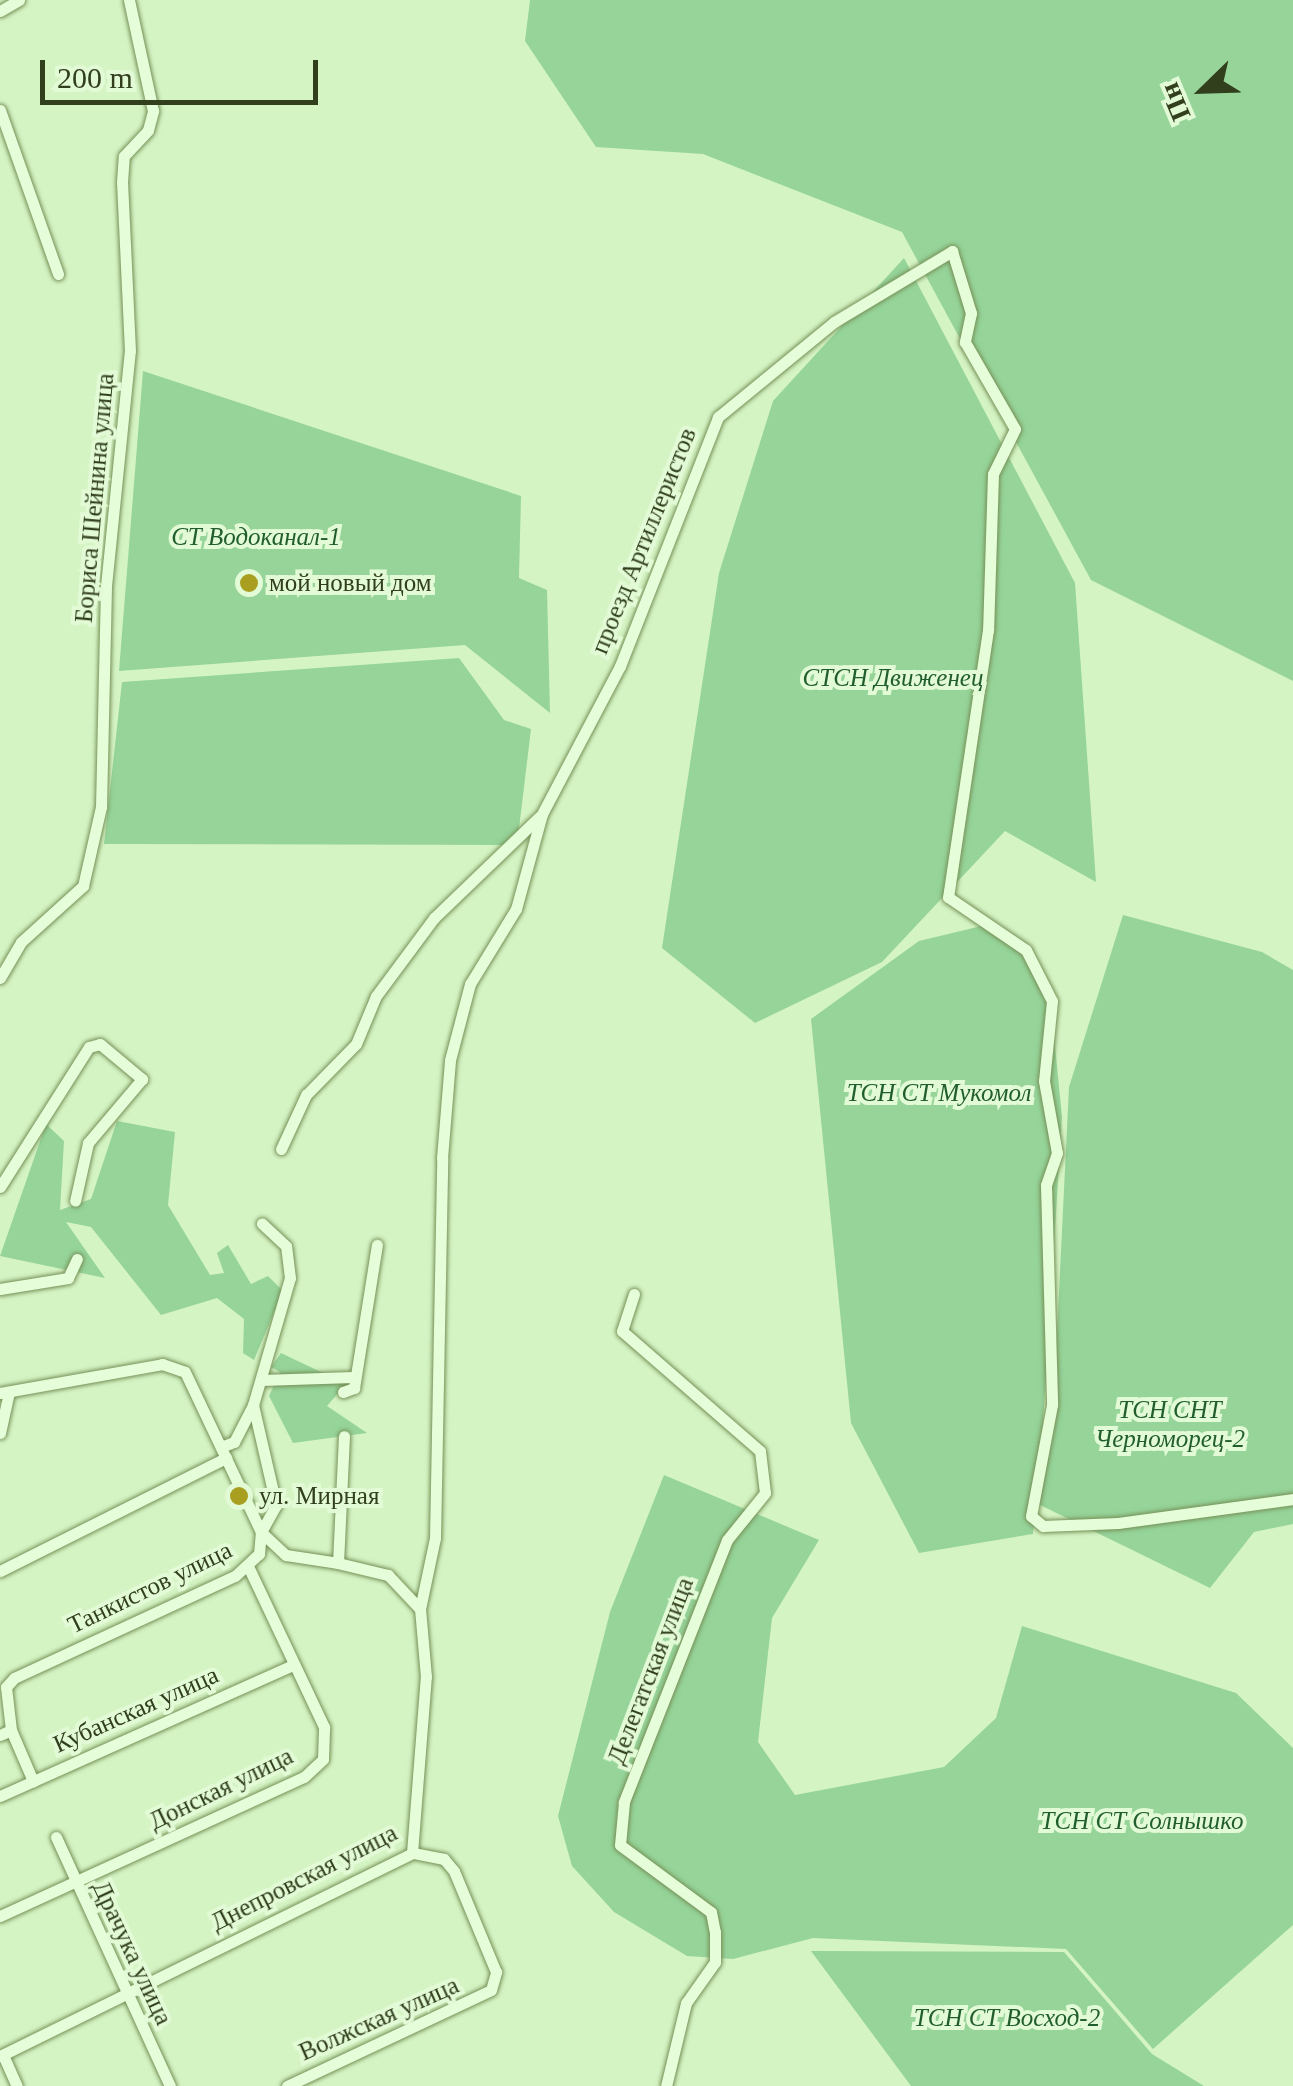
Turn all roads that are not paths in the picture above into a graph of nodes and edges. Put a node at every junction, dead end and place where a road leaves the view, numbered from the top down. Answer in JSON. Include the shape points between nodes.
{"nodes":[{"id":1,"x":19,"y":0,"type":"edge"},
{"id":2,"x":129,"y":0,"type":"edge"},
{"id":3,"x":0,"y":10,"type":"edge"},
{"id":4,"x":0,"y":110,"type":"edge"},
{"id":5,"x":58,"y":274,"type":"dead end"},
{"id":6,"x":542,"y":814,"type":"junction"},
{"id":7,"x":0,"y":978,"type":"edge"},
{"id":8,"x":281,"y":1149,"type":"dead end"},
{"id":9,"x":0,"y":1187,"type":"edge"},
{"id":10,"x":74,"y":1200,"type":"dead end"},
{"id":11,"x":262,"y":1224,"type":"dead end"},
{"id":12,"x":378,"y":1245,"type":"dead end"},
{"id":13,"x":446,"y":1258,"type":"joint"},
{"id":14,"x":77,"y":1259,"type":"dead end"},
{"id":15,"x":0,"y":1289,"type":"edge"},
{"id":16,"x":634,"y":1294,"type":"dead end"},
{"id":17,"x":353,"y":1377,"type":"junction"},
{"id":18,"x":262,"y":1380,"type":"junction"},
{"id":19,"x":344,"y":1392,"type":"dead end"},
{"id":20,"x":4,"y":1393,"type":"edge"},
{"id":21,"x":253,"y":1405,"type":"junction"},
{"id":22,"x":0,"y":1433,"type":"edge"},
{"id":23,"x":344,"y":1436,"type":"dead end"},
{"id":24,"x":223,"y":1452,"type":"junction"},
{"id":25,"x":1293,"y":1499,"type":"edge"},
{"id":26,"x":261,"y":1532,"type":"junction"},
{"id":27,"x":338,"y":1563,"type":"junction"},
{"id":28,"x":249,"y":1568,"type":"junction"},
{"id":29,"x":0,"y":1571,"type":"edge"},
{"id":30,"x":420,"y":1609,"type":"junction"},
{"id":31,"x":291,"y":1666,"type":"junction"},
{"id":32,"x":5,"y":1733,"type":"edge"},
{"id":33,"x":34,"y":1781,"type":"junction"},
{"id":34,"x":0,"y":1796,"type":"edge"},
{"id":35,"x":56,"y":1837,"type":"dead end"},
{"id":36,"x":412,"y":1852,"type":"junction"},
{"id":37,"x":75,"y":1884,"type":"junction"},
{"id":38,"x":0,"y":1916,"type":"edge"},
{"id":39,"x":122,"y":1990,"type":"junction"},
{"id":40,"x":1,"y":2055,"type":"edge"},
{"id":41,"x":17,"y":2086,"type":"edge"},
{"id":42,"x":170,"y":2086,"type":"edge"},
{"id":43,"x":287,"y":2086,"type":"edge"},
{"id":44,"x":666,"y":2086,"type":"edge"}],
"edges":[{"from":1,"to":3,"type":"street"},
{"from":2,"to":7,"type":"street","name":"Бориса Шейнина улица","via":[[154,110],[148,130],[124,156],[122,182],[130,351],[106,586],[101,808],[83,886],[21,942]]},
{"from":4,"to":5,"type":"street"},
{"from":6,"to":8,"type":"street","via":[[434,918],[376,996],[356,1044],[306,1095]]},
{"from":6,"to":13,"type":"street","name":"проезд Артиллеристов","via":[[516,909],[470,984],[450,1060],[442,1158]]},
{"from":6,"to":25,"type":"street","name":"проезд Артиллеристов","via":[[620,666],[718,417],[834,322],[952,251],[970,313],[965,342],[1015,429],[992,474],[988,630],[948,897],[1026,950],[1052,1002],[1044,1081],[1057,1153],[1046,1184],[1052,1405],[1031,1516],[1044,1526],[1118,1523]]},
{"from":9,"to":10,"type":"street","via":[[89,1046],[100,1044],[142,1079],[88,1143]]},
{"from":11,"to":18,"type":"street","via":[[286,1246],[290,1278]]},
{"from":12,"to":17,"type":"street"},
{"from":13,"to":30,"type":"street","name":"Днепровская улица","via":[[434,1538]]},
{"from":14,"to":15,"type":"street","via":[[68,1278]]},
{"from":16,"to":44,"type":"street","name":"Делегатская улица","via":[[622,1330],[760,1451],[765,1493],[726,1540],[624,1802],[620,1845],[711,1912],[716,1932],[715,1962],[686,2003]]},
{"from":17,"to":18,"type":"street"},
{"from":17,"to":19,"type":"street","via":[[354,1388]]},
{"from":18,"to":21,"type":"street"},
{"from":20,"to":22,"type":"street"},
{"from":20,"to":24,"type":"street","via":[[162,1364],[193,1383]]},
{"from":21,"to":24,"type":"street"},
{"from":21,"to":26,"type":"street","via":[[276,1506]]},
{"from":23,"to":27,"type":"street"},
{"from":24,"to":26,"type":"street"},
{"from":24,"to":29,"type":"street"},
{"from":26,"to":27,"type":"street","name":"Танкистов улица","via":[[286,1555]]},
{"from":26,"to":28,"type":"street","name":"Танкистов улица"},
{"from":27,"to":30,"type":"street","via":[[388,1575]]},
{"from":28,"to":31,"type":"street","name":"Донская улица"},
{"from":28,"to":32,"type":"street","name":"Танкистов улица","via":[[14,1678],[6,1687]]},
{"from":30,"to":36,"type":"street","name":"Днепровская улица","via":[[426,1678]]},
{"from":31,"to":33,"type":"street","name":"Кубанская улица"},
{"from":31,"to":37,"type":"street","name":"Донская улица","via":[[324,1726],[324,1760],[304,1777]]},
{"from":32,"to":33,"type":"street"},
{"from":33,"to":34,"type":"street","name":"Кубанская улица"},
{"from":35,"to":37,"type":"street","name":"Драчука улица"},
{"from":36,"to":39,"type":"street","name":"Днепровская улица"},
{"from":36,"to":43,"type":"street","name":"Волжская улица","via":[[444,1859],[454,1871],[496,1972],[491,1990]]},
{"from":37,"to":38,"type":"street","name":"Донская улица"},
{"from":37,"to":39,"type":"street","name":"Драчука улица"},
{"from":39,"to":40,"type":"street","name":"Днепровская улица"},
{"from":39,"to":42,"type":"street","name":"Драчука улица"},
{"from":40,"to":41,"type":"street"}]}
